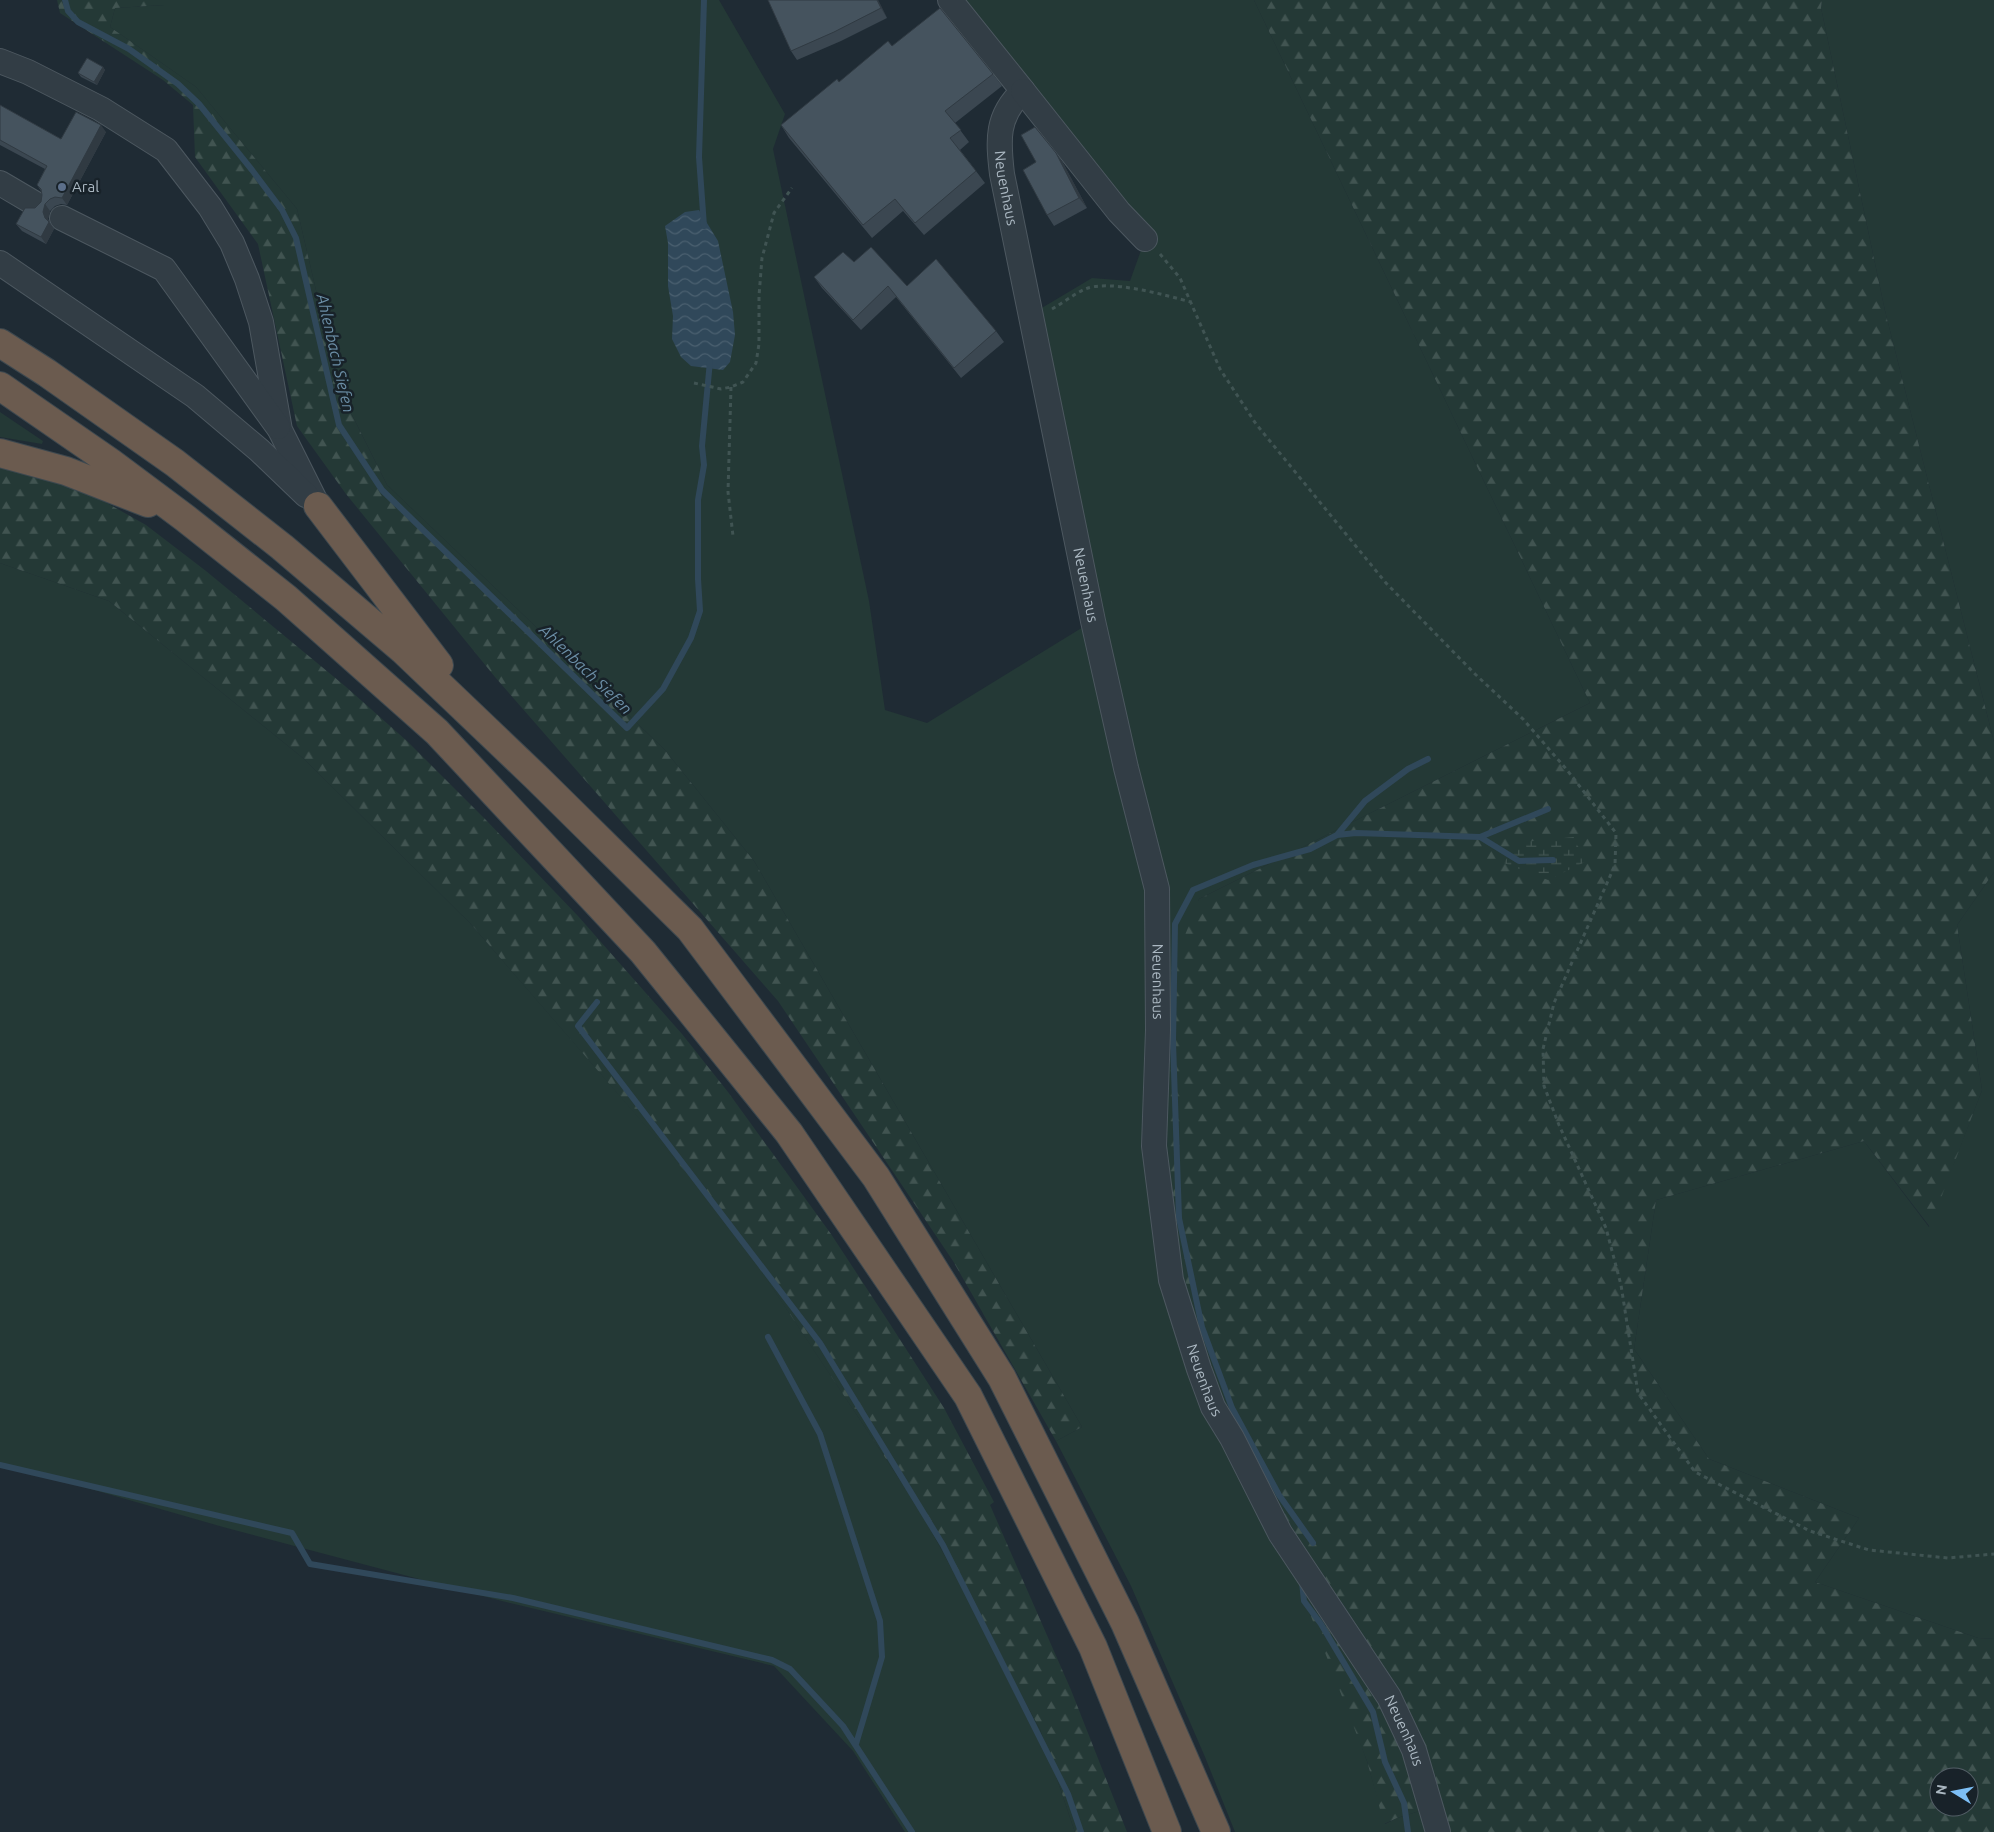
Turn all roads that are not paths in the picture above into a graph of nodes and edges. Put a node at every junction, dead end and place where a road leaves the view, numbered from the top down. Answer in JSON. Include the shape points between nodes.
{"nodes":[{"id":1,"x":950,"y":0,"type":"edge"},
{"id":2,"x":0,"y":61,"type":"edge"},
{"id":3,"x":1023,"y":90,"type":"junction"},
{"id":4,"x":0,"y":184,"type":"edge"},
{"id":5,"x":34,"y":203,"type":"dead end"},
{"id":6,"x":62,"y":218,"type":"dead end"},
{"id":7,"x":1145,"y":239,"type":"road end"},
{"id":8,"x":0,"y":263,"type":"edge"},
{"id":9,"x":0,"y":344,"type":"edge"},
{"id":10,"x":0,"y":386,"type":"edge"},
{"id":11,"x":280,"y":430,"type":"junction"},
{"id":12,"x":0,"y":453,"type":"edge"},
{"id":13,"x":318,"y":506,"type":"junction"},
{"id":14,"x":185,"y":518,"type":"junction"},
{"id":15,"x":481,"y":723,"type":"junction"},
{"id":16,"x":1167,"y":1832,"type":"edge"},
{"id":17,"x":1216,"y":1832,"type":"edge"},
{"id":18,"x":1438,"y":1832,"type":"edge"}],
"edges":[{"from":1,"to":3,"type":"street"},
{"from":2,"to":11,"type":"street","via":[[101,109],[166,150],[210,207],[232,243],[261,322]]},
{"from":3,"to":7,"type":"street","via":[[1119,212]]},
{"from":3,"to":18,"type":"street","name":"Neuenhaus","via":[[1004,116],[999,147],[1002,174],[1093,621],[1157,889],[1158,1030],[1154,1146],[1172,1280],[1213,1407],[1280,1533],[1389,1697],[1414,1750]]},
{"from":4,"to":5,"type":"street"},
{"from":6,"to":11,"type":"street","via":[[164,269]]},
{"from":8,"to":13,"type":"street","via":[[195,396]]},
{"from":9,"to":15,"type":"highway","via":[[175,464],[282,547],[403,650]]},
{"from":10,"to":14,"type":"highway"},
{"from":11,"to":13,"type":"street"},
{"from":12,"to":14,"type":"highway","via":[[66,472]]},
{"from":13,"to":15,"type":"highway"},
{"from":14,"to":16,"type":"highway","via":[[286,598],[437,732],[643,952],[790,1133],[968,1396],[1092,1647]]},
{"from":15,"to":17,"type":"highway","via":[[690,929],[876,1177],[1002,1378],[1125,1623]]}]}
